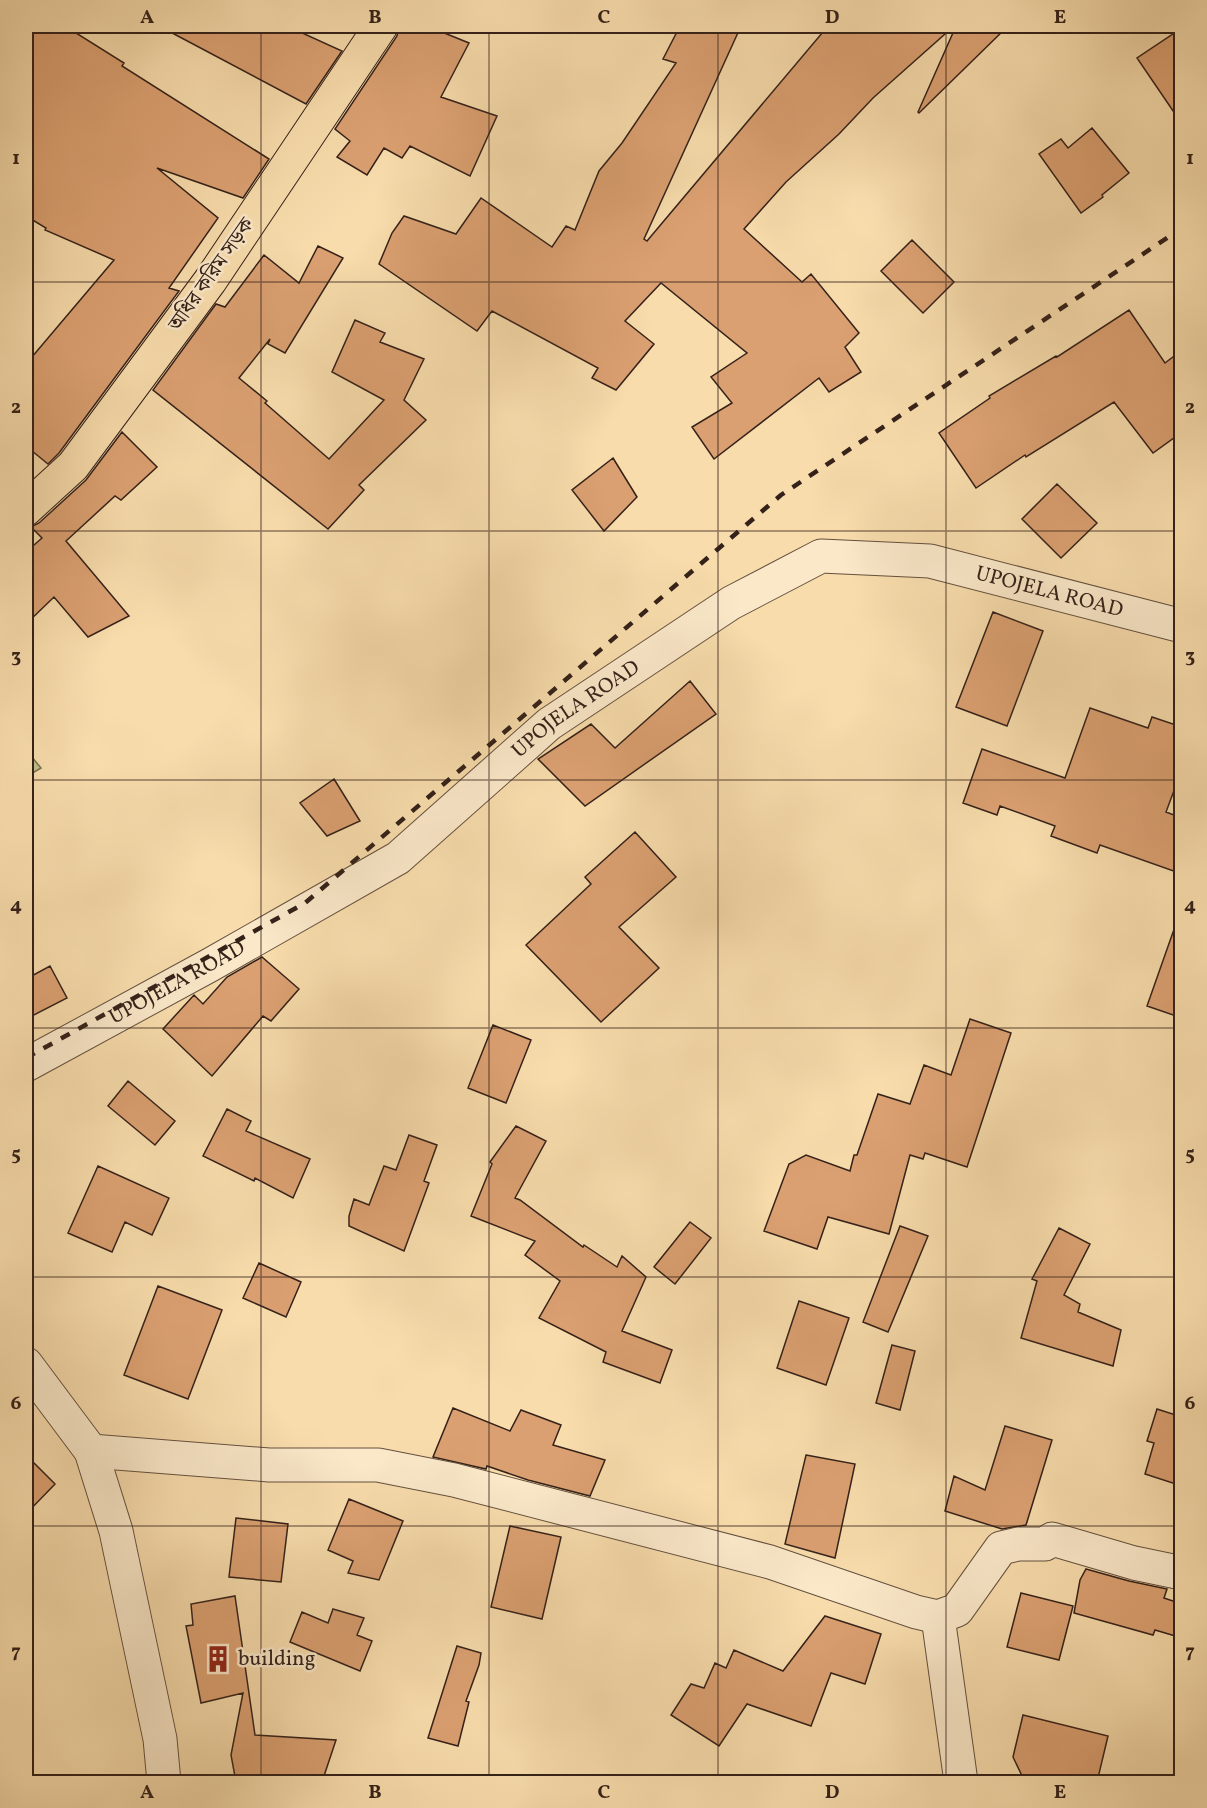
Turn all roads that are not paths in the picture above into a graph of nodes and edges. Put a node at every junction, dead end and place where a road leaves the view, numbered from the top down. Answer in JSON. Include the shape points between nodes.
{"nodes":[{"id":1,"x":381,"y":26,"type":"edge"},
{"id":2,"x":26,"y":509,"type":"edge"},
{"id":3,"x":1182,"y":626,"type":"edge"},
{"id":4,"x":26,"y":1065,"type":"edge"},
{"id":5,"x":26,"y":1364,"type":"edge"},
{"id":6,"x":91,"y":1451,"type":"junction"},
{"id":7,"x":1182,"y":1573,"type":"edge"},
{"id":8,"x":938,"y":1617,"type":"junction"},
{"id":9,"x":164,"y":1782,"type":"edge"},
{"id":10,"x":961,"y":1782,"type":"edge"}],
"edges":[{"from":1,"to":2,"type":"main road","name":"অধির করিম সড়ক","via":[[210,281],[73,466]]},
{"from":3,"to":4,"type":"street","name":"UPOJELA ROAD","via":[[930,561],[821,556],[731,603],[549,724],[398,858]]},
{"from":5,"to":6,"type":"street"},
{"from":6,"to":8,"type":"street","via":[[269,1465],[378,1465],[770,1562]]},
{"from":6,"to":9,"type":"street","via":[[116,1531],[160,1739]]},
{"from":7,"to":8,"type":"street","via":[[1052,1539],[1045,1544],[1018,1544],[1001,1548],[957,1610]]},
{"from":8,"to":10,"type":"street"}]}
